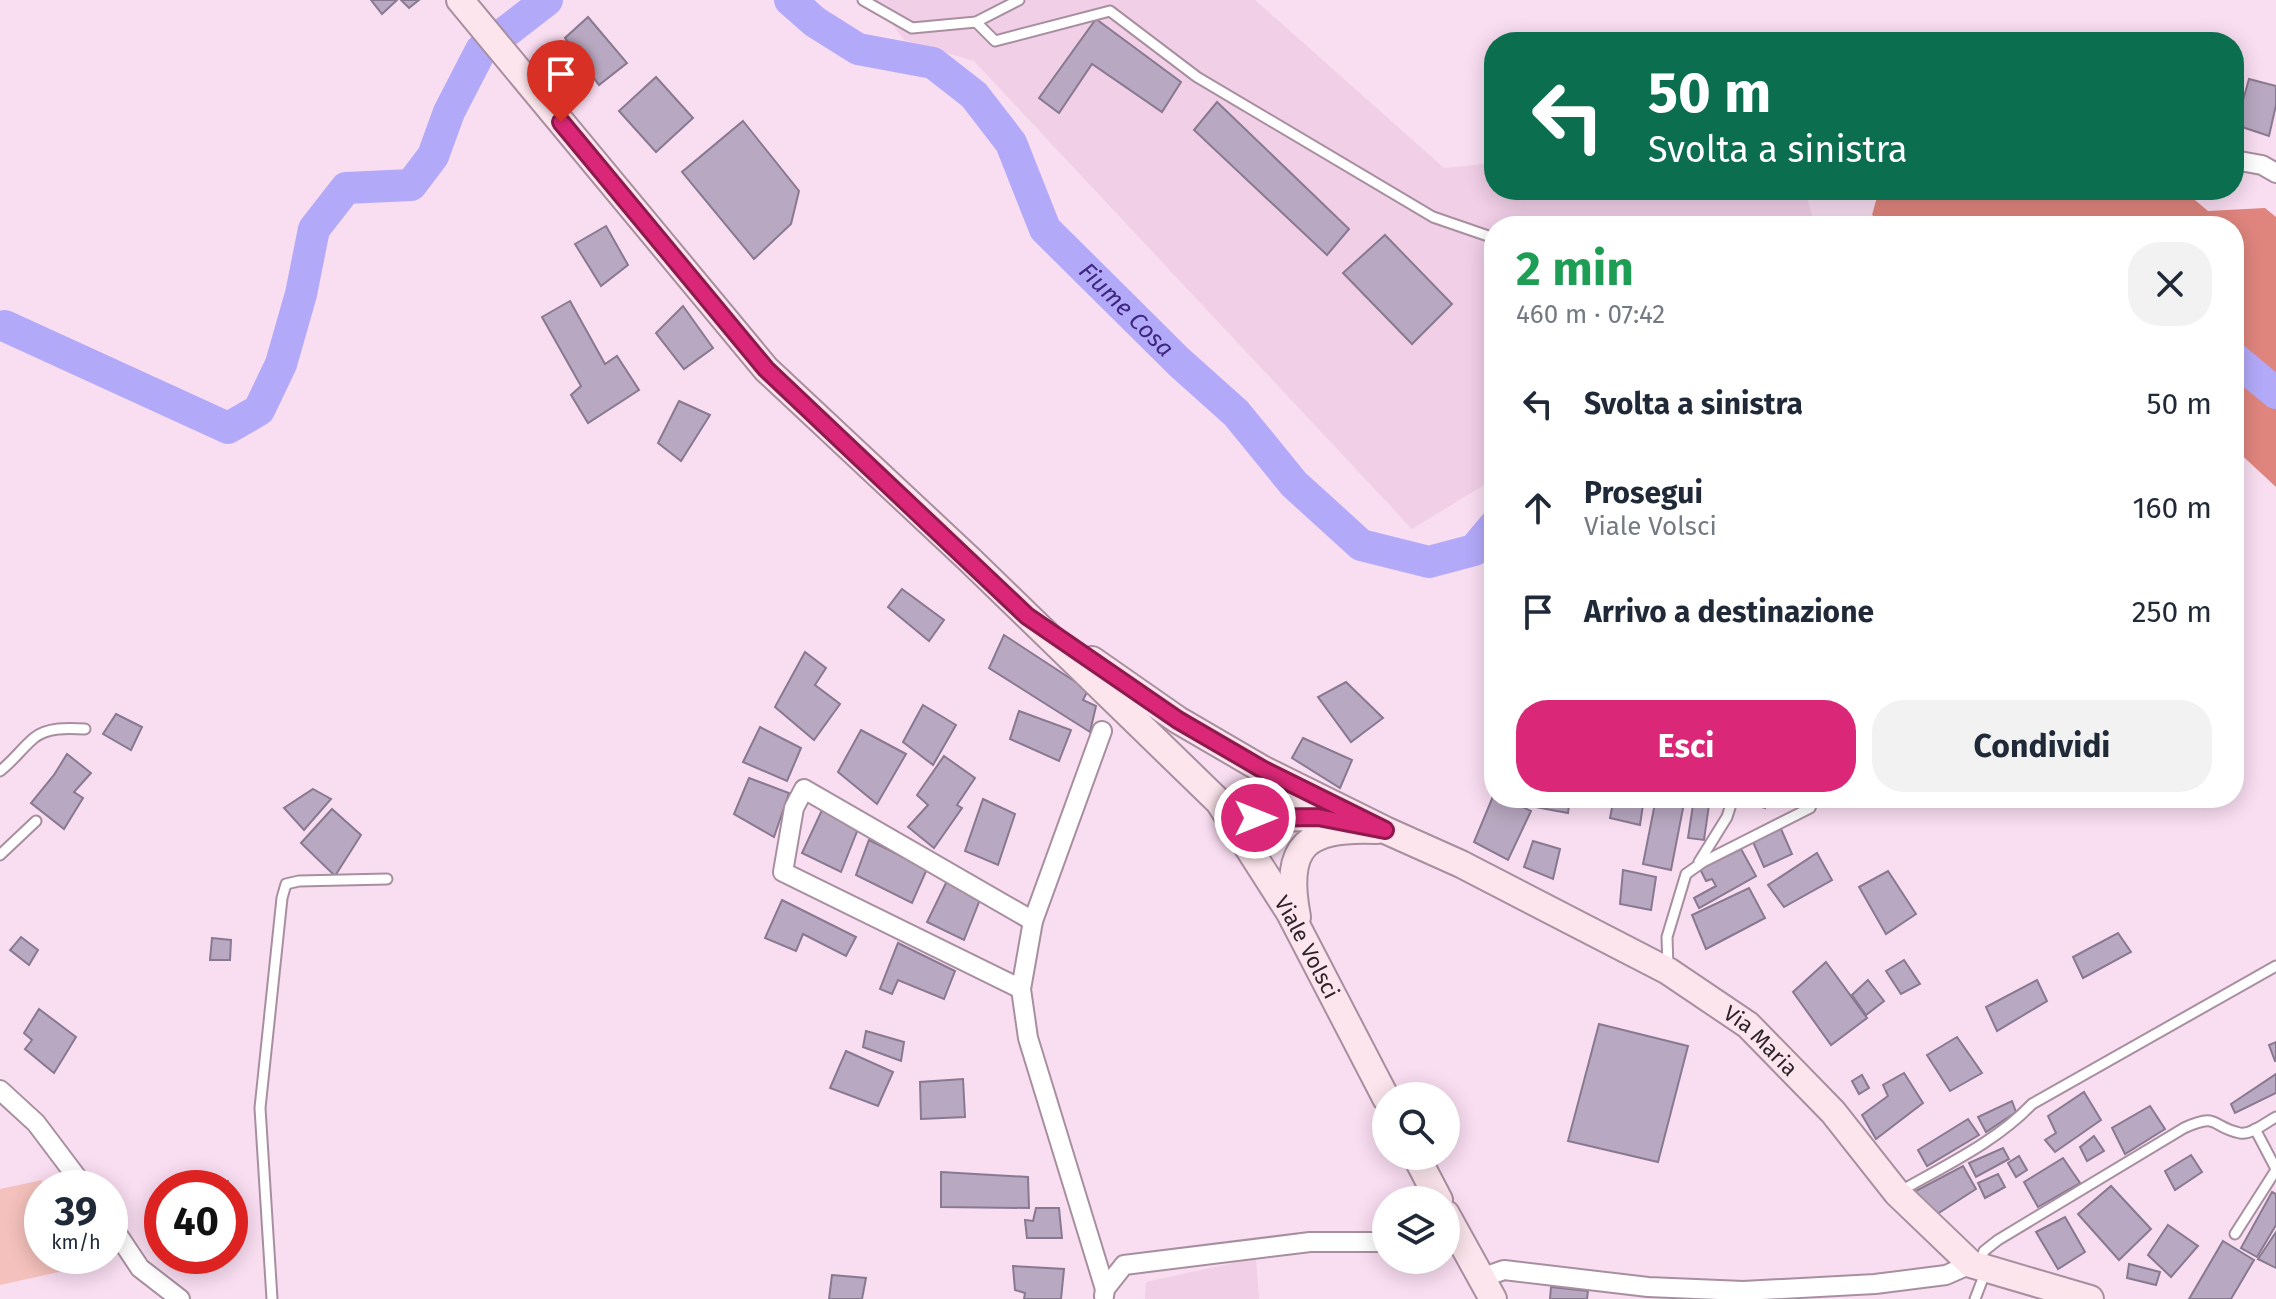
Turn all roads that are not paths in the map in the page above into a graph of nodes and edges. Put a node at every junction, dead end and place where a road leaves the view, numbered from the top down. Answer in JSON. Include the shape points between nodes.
{"nodes":[{"id":1,"x":460,"y":0,"type":"edge"},
{"id":2,"x":863,"y":0,"type":"edge"},
{"id":3,"x":1019,"y":0,"type":"edge"},
{"id":4,"x":976,"y":22,"type":"junction"},
{"id":5,"x":2244,"y":162,"type":"edge"},
{"id":6,"x":2276,"y":173,"type":"edge"},
{"id":7,"x":1484,"y":235,"type":"edge"},
{"id":8,"x":1027,"y":616,"type":"junction"},
{"id":9,"x":85,"y":729,"type":"dead end"},
{"id":10,"x":1102,"y":731,"type":"dead end"},
{"id":11,"x":0,"y":771,"type":"edge"},
{"id":12,"x":1331,"y":803,"type":"junction"},
{"id":13,"x":1730,"y":808,"type":"edge"},
{"id":14,"x":1810,"y":808,"type":"edge"},
{"id":15,"x":1230,"y":819,"type":"junction"},
{"id":16,"x":36,"y":821,"type":"dead end"},
{"id":17,"x":1385,"y":830,"type":"junction"},
{"id":18,"x":0,"y":855,"type":"edge"},
{"id":19,"x":1696,"y":867,"type":"junction"},
{"id":20,"x":387,"y":879,"type":"dead end"},
{"id":21,"x":1033,"y":921,"type":"junction"},
{"id":22,"x":1299,"y":930,"type":"junction"},
{"id":23,"x":2276,"y":966,"type":"edge"},
{"id":24,"x":1668,"y":971,"type":"junction"},
{"id":25,"x":1021,"y":989,"type":"junction"},
{"id":26,"x":1378,"y":1082,"type":"edge"},
{"id":27,"x":0,"y":1090,"type":"edge"},
{"id":28,"x":2276,"y":1117,"type":"edge"},
{"id":29,"x":2255,"y":1129,"type":"junction"},
{"id":30,"x":2275,"y":1164,"type":"edge"},
{"id":31,"x":71,"y":1170,"type":"edge"},
{"id":32,"x":1897,"y":1193,"type":"junction"},
{"id":33,"x":2235,"y":1234,"type":"dead end"},
{"id":34,"x":1372,"y":1242,"type":"edge"},
{"id":35,"x":128,"y":1250,"type":"edge"},
{"id":36,"x":1460,"y":1254,"type":"edge"},
{"id":37,"x":1979,"y":1266,"type":"junction"},
{"id":38,"x":1487,"y":1289,"type":"edge"},
{"id":39,"x":1104,"y":1294,"type":"edge"},
{"id":40,"x":180,"y":1299,"type":"edge"},
{"id":41,"x":272,"y":1299,"type":"edge"},
{"id":42,"x":1975,"y":1299,"type":"edge"},
{"id":43,"x":2090,"y":1299,"type":"edge"}],
"edges":[{"from":1,"to":8,"type":"street","name":"Viale Volsci","via":[[766,369]]},
{"from":2,"to":4,"type":"lane","via":[[912,28]]},
{"from":3,"to":4,"type":"lane"},
{"from":4,"to":7,"type":"lane","via":[[995,41],[1110,11],[1197,77],[1433,217]]},
{"from":5,"to":6,"type":"street"},
{"from":8,"to":12,"type":"street","via":[[1178,720]]},
{"from":8,"to":15,"type":"street","name":"Viale Volsci","via":[[1219,802]]},
{"from":9,"to":11,"type":"lane","via":[[35,736]]},
{"from":10,"to":21,"type":"street"},
{"from":12,"to":15,"type":"street","via":[[1276,792],[1255,798]]},
{"from":12,"to":17,"type":"street"},
{"from":13,"to":19,"type":"lane"},
{"from":14,"to":19,"type":"lane"},
{"from":15,"to":17,"type":"street","via":[[1318,817]]},
{"from":15,"to":22,"type":"street","name":"Viale Volsci"},
{"from":16,"to":18,"type":"lane"},
{"from":17,"to":22,"type":"street","via":[[1331,831],[1302,848],[1292,875]]},
{"from":17,"to":24,"type":"street","name":"Via Maria"},
{"from":19,"to":24,"type":"lane","via":[[1686,874],[1675,904],[1667,937]]},
{"from":20,"to":41,"type":"lane","via":[[299,881],[286,884],[282,898],[260,1108]]},
{"from":21,"to":25,"type":"street"},
{"from":21,"to":25,"type":"street","via":[[804,789],[794,808],[783,872]]},
{"from":22,"to":26,"type":"street","name":"Viale Volsci"},
{"from":23,"to":32,"type":"lane","via":[[2032,1104],[1999,1133]]},
{"from":24,"to":32,"type":"street","name":"Via Maria","via":[[1748,1025],[1833,1112]]},
{"from":25,"to":39,"type":"street","via":[[1028,1038]]},
{"from":27,"to":31,"type":"street","via":[[36,1123]]},
{"from":28,"to":29,"type":"lane"},
{"from":29,"to":30,"type":"lane"},
{"from":29,"to":37,"type":"lane","via":[[2240,1133],[2203,1119],[2184,1128],[1998,1240],[1984,1251]]},
{"from":30,"to":33,"type":"lane"},
{"from":32,"to":37,"type":"street","name":"Via Maria"},
{"from":34,"to":39,"type":"street","via":[[1310,1242],[1124,1265]]},
{"from":35,"to":40,"type":"street","via":[[140,1268]]},
{"from":36,"to":38,"type":"street"},
{"from":37,"to":38,"type":"street","via":[[1875,1284],[1758,1291],[1648,1287],[1504,1270]]},
{"from":37,"to":42,"type":"lane"},
{"from":37,"to":43,"type":"street","name":"Via Maria"}]}
